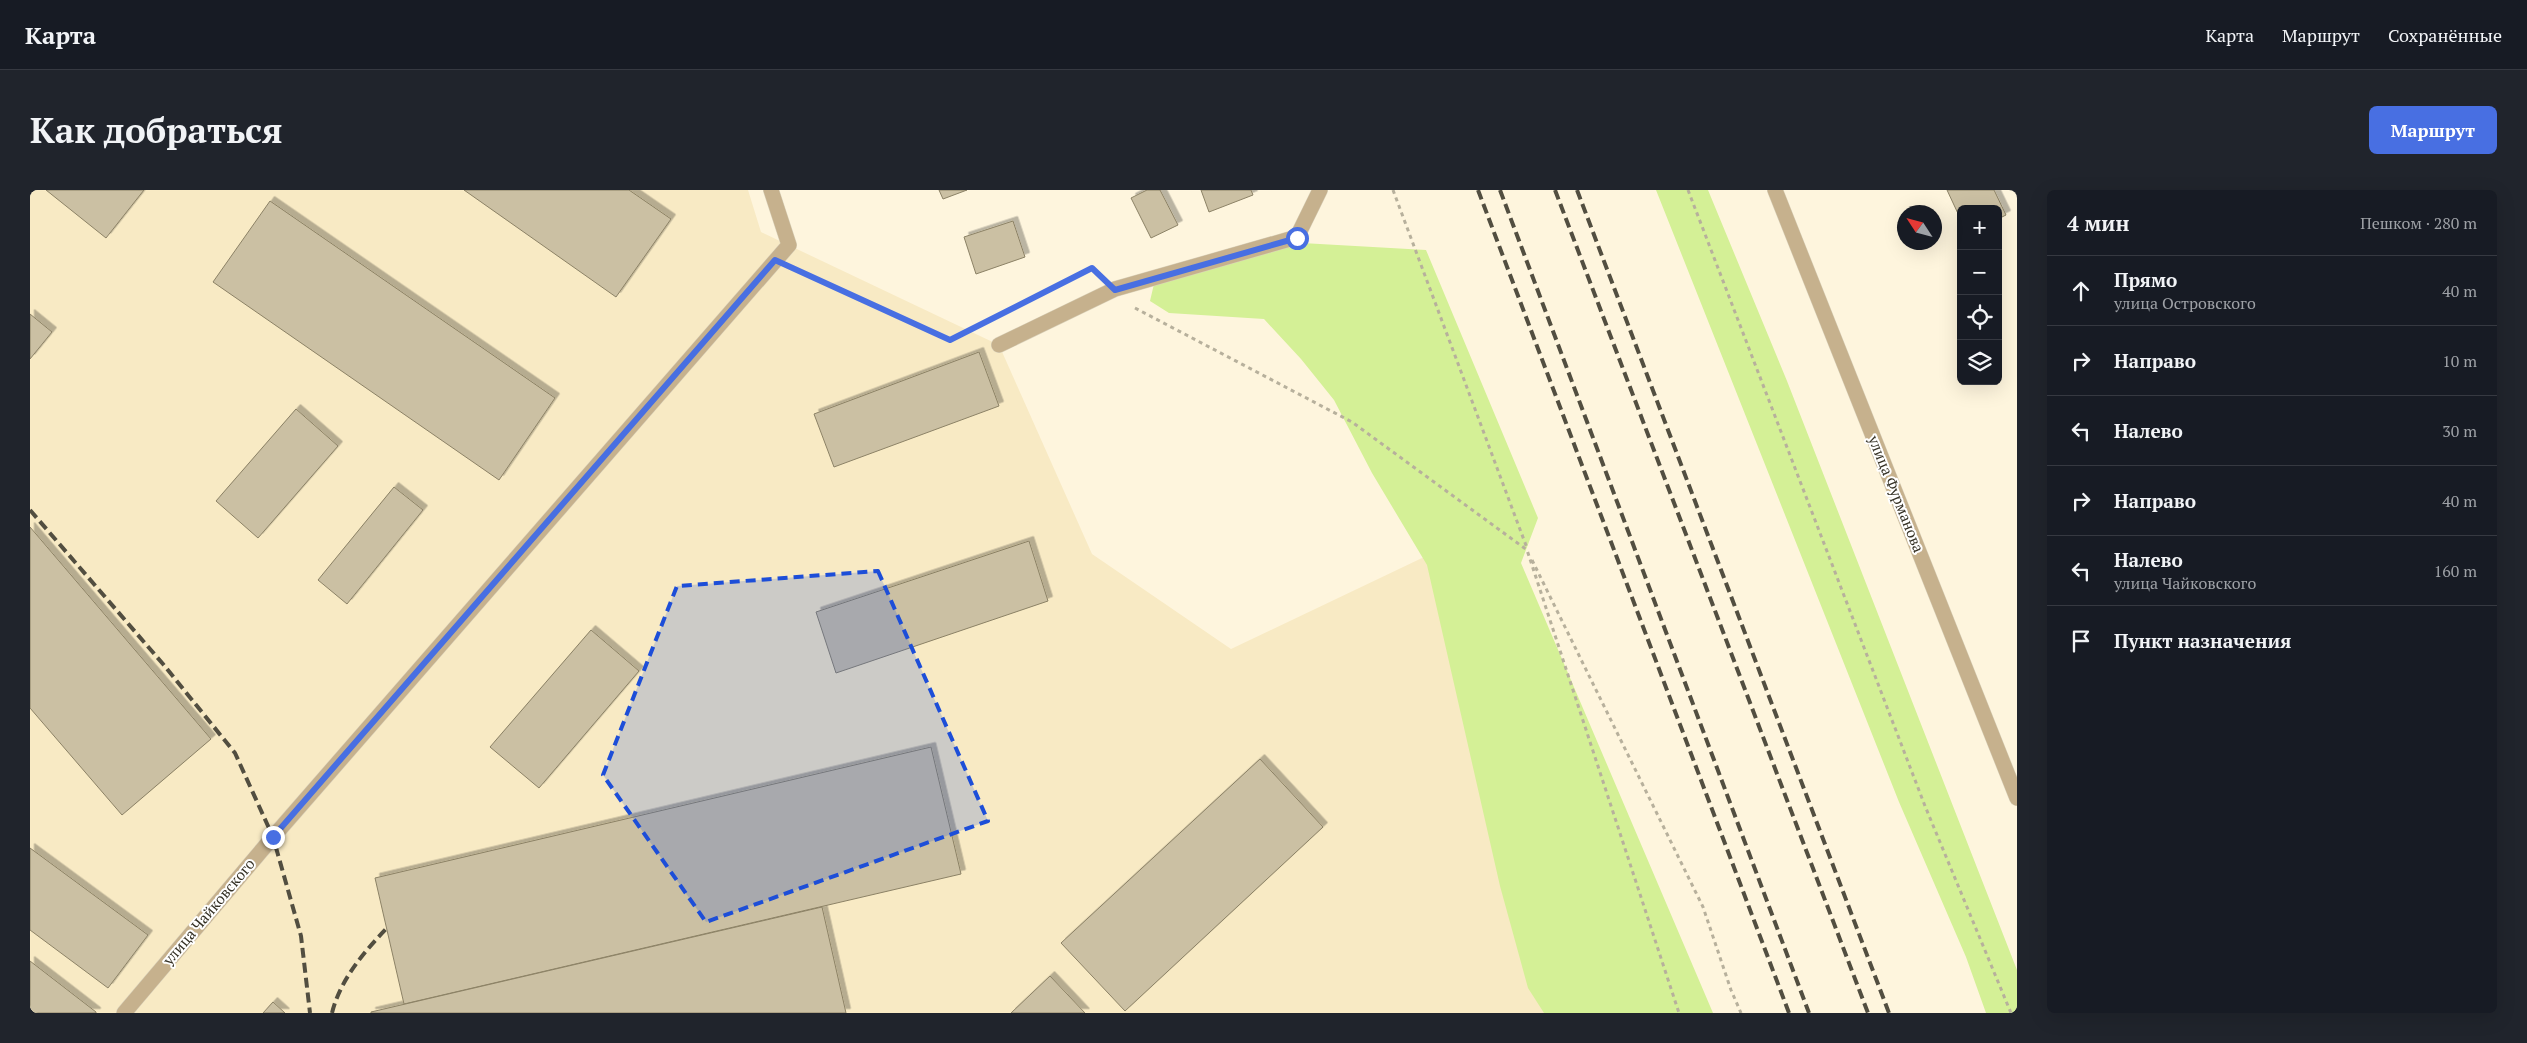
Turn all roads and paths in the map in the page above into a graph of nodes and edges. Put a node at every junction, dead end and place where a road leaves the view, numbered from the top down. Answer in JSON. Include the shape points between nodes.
{"nodes":[{"id":1,"x":771,"y":190,"type":"edge"},
{"id":2,"x":1320,"y":190,"type":"edge"},
{"id":3,"x":1393,"y":190,"type":"edge"},
{"id":4,"x":1688,"y":190,"type":"edge"},
{"id":5,"x":1775,"y":190,"type":"edge"},
{"id":6,"x":775,"y":260,"type":"junction"},
{"id":7,"x":1115,"y":290,"type":"junction"},
{"id":8,"x":999,"y":345,"type":"dead end"},
{"id":9,"x":1527,"y":550,"type":"junction"},
{"id":10,"x":2017,"y":798,"type":"edge"},
{"id":11,"x":124,"y":1013,"type":"edge"},
{"id":12,"x":1679,"y":1013,"type":"edge"},
{"id":13,"x":1741,"y":1013,"type":"edge"},
{"id":14,"x":2011,"y":1013,"type":"edge"}],
"edges":[{"from":1,"to":6,"type":"street","name":"улица Чайковского","via":[[789,245]]},
{"from":2,"to":7,"type":"street","via":[[1297,238]]},
{"from":3,"to":9,"type":"path"},
{"from":4,"to":14,"type":"path","via":[[1925,806]]},
{"from":5,"to":10,"type":"street","name":"улица Фурманова"},
{"from":6,"to":7,"type":"path","via":[[950,340],[1092,268]]},
{"from":6,"to":11,"type":"street","name":"улица Чайковского"},
{"from":7,"to":8,"type":"street"},
{"from":7,"to":9,"type":"path","via":[[1141,313],[1352,422]]},
{"from":9,"to":12,"type":"path"},
{"from":9,"to":13,"type":"path","via":[[1703,907]]}]}
